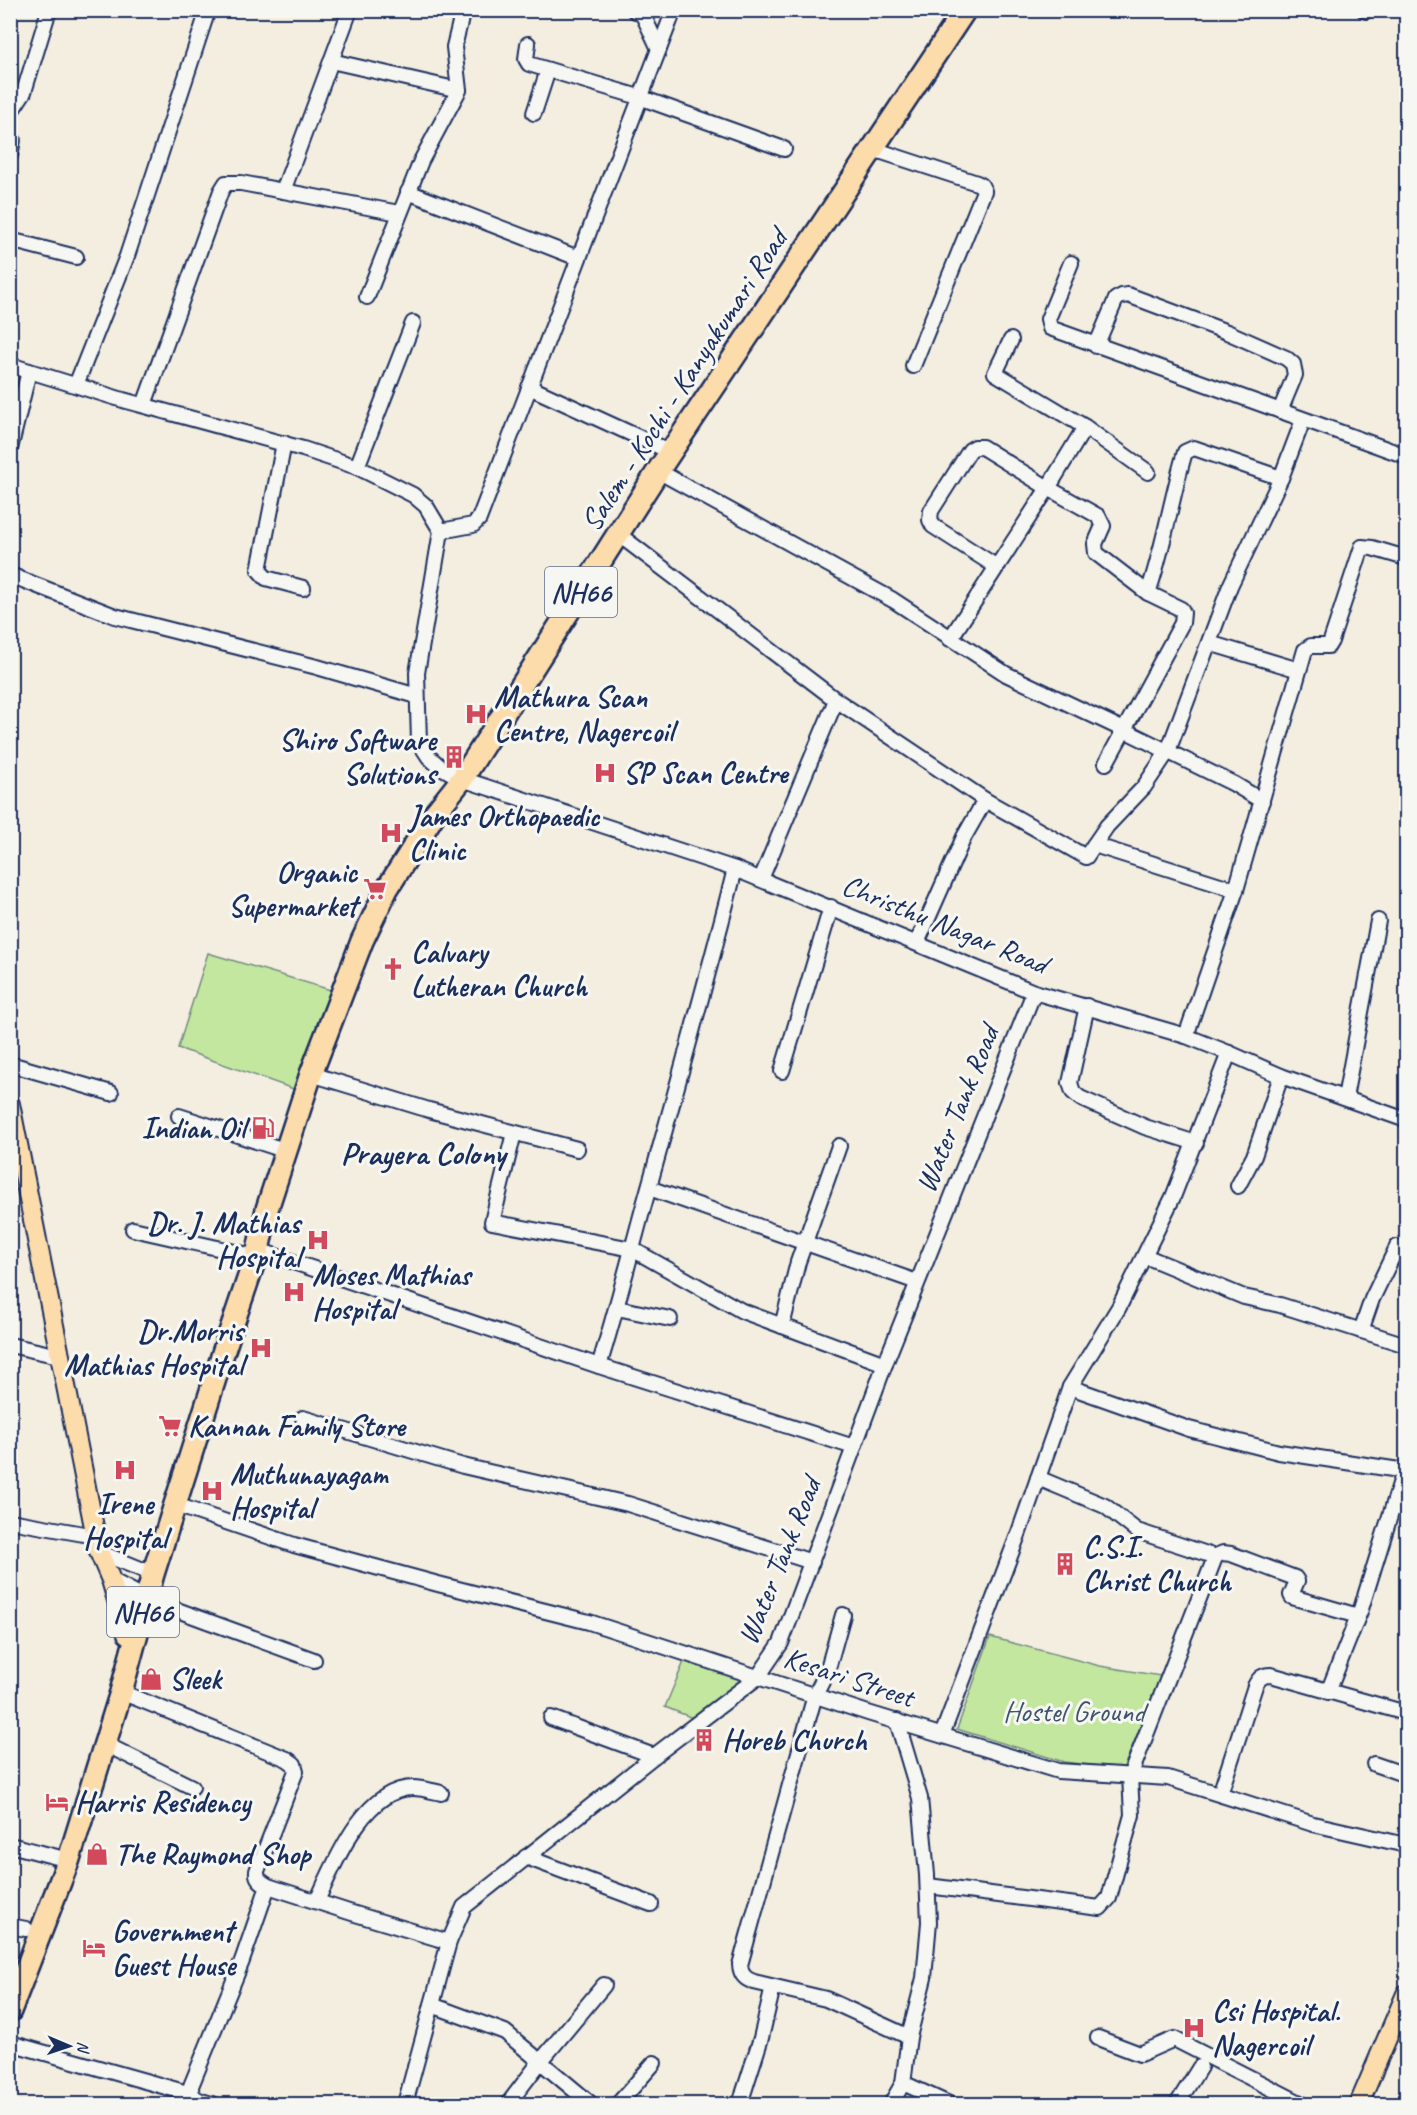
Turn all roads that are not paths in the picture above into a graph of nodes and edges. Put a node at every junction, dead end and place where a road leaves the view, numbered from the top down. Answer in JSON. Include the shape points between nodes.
{"nodes":[{"id":1,"x":49,"y":10,"type":"edge"},
{"id":2,"x":208,"y":10,"type":"edge"},
{"id":3,"x":350,"y":10,"type":"edge"},
{"id":4,"x":463,"y":10,"type":"edge"},
{"id":5,"x":634,"y":10,"type":"edge"},
{"id":6,"x":674,"y":10,"type":"edge"},
{"id":7,"x":965,"y":10,"type":"edge"},
{"id":8,"x":528,"y":44,"type":"dead end"},
{"id":9,"x":659,"y":49,"type":"junction"},
{"id":10,"x":331,"y":61,"type":"junction"},
{"id":11,"x":548,"y":70,"type":"junction"},
{"id":12,"x":459,"y":90,"type":"junction"},
{"id":13,"x":639,"y":97,"type":"junction"},
{"id":14,"x":10,"y":113,"type":"edge"},
{"id":15,"x":534,"y":113,"type":"dead end"},
{"id":16,"x":10,"y":135,"type":"edge"},
{"id":17,"x":784,"y":149,"type":"dead end"},
{"id":18,"x":873,"y":149,"type":"junction"},
{"id":19,"x":10,"y":156,"type":"edge"},
{"id":20,"x":284,"y":190,"type":"junction"},
{"id":21,"x":408,"y":192,"type":"junction"},
{"id":22,"x":399,"y":213,"type":"junction"},
{"id":23,"x":10,"y":240,"type":"edge"},
{"id":24,"x":76,"y":257,"type":"dead end"},
{"id":25,"x":578,"y":258,"type":"junction"},
{"id":26,"x":1071,"y":263,"type":"dead end"},
{"id":27,"x":367,"y":297,"type":"dead end"},
{"id":28,"x":413,"y":323,"type":"dead end"},
{"id":29,"x":1011,"y":340,"type":"dead end"},
{"id":30,"x":1096,"y":346,"type":"junction"},
{"id":31,"x":10,"y":365,"type":"edge"},
{"id":32,"x":913,"y":366,"type":"dead end"},
{"id":33,"x":29,"y":371,"type":"junction"},
{"id":34,"x":76,"y":385,"type":"junction"},
{"id":35,"x":529,"y":387,"type":"junction"},
{"id":36,"x":144,"y":405,"type":"junction"},
{"id":37,"x":1280,"y":411,"type":"junction"},
{"id":38,"x":1303,"y":420,"type":"junction"},
{"id":39,"x":1085,"y":427,"type":"junction"},
{"id":40,"x":284,"y":443,"type":"junction"},
{"id":41,"x":10,"y":448,"type":"edge"},
{"id":42,"x":671,"y":452,"type":"junction"},
{"id":43,"x":1407,"y":456,"type":"edge"},
{"id":44,"x":357,"y":467,"type":"junction"},
{"id":45,"x":658,"y":471,"type":"junction"},
{"id":46,"x":1148,"y":472,"type":"dead end"},
{"id":47,"x":1281,"y":478,"type":"junction"},
{"id":48,"x":1048,"y":488,"type":"junction"},
{"id":49,"x":441,"y":531,"type":"junction"},
{"id":50,"x":618,"y":534,"type":"junction"},
{"id":51,"x":1401,"y":556,"type":"edge"},
{"id":52,"x":997,"y":567,"type":"junction"},
{"id":53,"x":10,"y":575,"type":"edge"},
{"id":54,"x":303,"y":588,"type":"dead end"},
{"id":55,"x":1148,"y":593,"type":"junction"},
{"id":56,"x":950,"y":639,"type":"junction"},
{"id":57,"x":1209,"y":642,"type":"junction"},
{"id":58,"x":1299,"y":670,"type":"junction"},
{"id":59,"x":417,"y":696,"type":"junction"},
{"id":60,"x":836,"y":699,"type":"junction"},
{"id":61,"x":1124,"y":730,"type":"junction"},
{"id":62,"x":1168,"y":751,"type":"junction"},
{"id":63,"x":1106,"y":763,"type":"dead end"},
{"id":64,"x":462,"y":779,"type":"junction"},
{"id":65,"x":985,"y":800,"type":"junction"},
{"id":66,"x":1262,"y":801,"type":"junction"},
{"id":67,"x":1094,"y":845,"type":"junction"},
{"id":68,"x":735,"y":868,"type":"junction"},
{"id":69,"x":761,"y":879,"type":"junction"},
{"id":70,"x":1236,"y":890,"type":"junction"},
{"id":71,"x":831,"y":907,"type":"junction"},
{"id":72,"x":1378,"y":921,"type":"dead end"},
{"id":73,"x":917,"y":943,"type":"junction"},
{"id":74,"x":1034,"y":992,"type":"junction"},
{"id":75,"x":1087,"y":1006,"type":"junction"},
{"id":76,"x":1186,"y":1036,"type":"junction"},
{"id":77,"x":1229,"y":1053,"type":"junction"},
{"id":78,"x":10,"y":1064,"type":"edge"},
{"id":79,"x":782,"y":1071,"type":"dead end"},
{"id":80,"x":311,"y":1074,"type":"junction"},
{"id":81,"x":1281,"y":1076,"type":"junction"},
{"id":82,"x":111,"y":1093,"type":"dead end"},
{"id":83,"x":1345,"y":1098,"type":"junction"},
{"id":84,"x":10,"y":1104,"type":"edge"},
{"id":85,"x":178,"y":1116,"type":"dead end"},
{"id":86,"x":1407,"y":1120,"type":"edge"},
{"id":87,"x":514,"y":1133,"type":"junction"},
{"id":88,"x":1196,"y":1143,"type":"junction"},
{"id":89,"x":839,"y":1146,"type":"dead end"},
{"id":90,"x":577,"y":1149,"type":"dead end"},
{"id":91,"x":287,"y":1151,"type":"junction"},
{"id":92,"x":16,"y":1153,"type":"edge"},
{"id":93,"x":1238,"y":1186,"type":"dead end"},
{"id":94,"x":649,"y":1188,"type":"junction"},
{"id":95,"x":133,"y":1229,"type":"dead end"},
{"id":96,"x":805,"y":1242,"type":"junction"},
{"id":97,"x":632,"y":1249,"type":"junction"},
{"id":98,"x":1407,"y":1251,"type":"edge"},
{"id":99,"x":251,"y":1252,"type":"junction"},
{"id":100,"x":1144,"y":1256,"type":"junction"},
{"id":101,"x":917,"y":1282,"type":"junction"},
{"id":102,"x":617,"y":1308,"type":"junction"},
{"id":103,"x":670,"y":1319,"type":"dead end"},
{"id":104,"x":782,"y":1326,"type":"junction"},
{"id":105,"x":1361,"y":1331,"type":"junction"},
{"id":106,"x":10,"y":1345,"type":"edge"},
{"id":107,"x":1407,"y":1345,"type":"edge"},
{"id":108,"x":59,"y":1356,"type":"junction"},
{"id":109,"x":885,"y":1364,"type":"junction"},
{"id":110,"x":599,"y":1366,"type":"junction"},
{"id":111,"x":1070,"y":1387,"type":"junction"},
{"id":112,"x":303,"y":1418,"type":"dead end"},
{"id":113,"x":854,"y":1447,"type":"junction"},
{"id":114,"x":1406,"y":1471,"type":"edge"},
{"id":115,"x":1038,"y":1478,"type":"junction"},
{"id":116,"x":176,"y":1505,"type":"junction"},
{"id":117,"x":10,"y":1521,"type":"edge"},
{"id":118,"x":97,"y":1544,"type":"junction"},
{"id":119,"x":1213,"y":1557,"type":"junction"},
{"id":120,"x":812,"y":1562,"type":"junction"},
{"id":121,"x":149,"y":1573,"type":"junction"},
{"id":122,"x":111,"y":1580,"type":"junction"},
{"id":123,"x":143,"y":1596,"type":"junction"},
{"id":124,"x":843,"y":1616,"type":"dead end"},
{"id":125,"x":1358,"y":1616,"type":"junction"},
{"id":126,"x":131,"y":1636,"type":"junction"},
{"id":127,"x":314,"y":1660,"type":"dead end"},
{"id":128,"x":758,"y":1677,"type":"junction"},
{"id":129,"x":121,"y":1692,"type":"junction"},
{"id":130,"x":1328,"y":1692,"type":"junction"},
{"id":131,"x":815,"y":1695,"type":"junction"},
{"id":132,"x":1407,"y":1713,"type":"edge"},
{"id":133,"x":551,"y":1718,"type":"dead end"},
{"id":134,"x":897,"y":1721,"type":"junction"},
{"id":135,"x":942,"y":1734,"type":"junction"},
{"id":136,"x":105,"y":1744,"type":"junction"},
{"id":137,"x":654,"y":1756,"type":"junction"},
{"id":138,"x":1374,"y":1764,"type":"dead end"},
{"id":139,"x":1407,"y":1775,"type":"edge"},
{"id":140,"x":1130,"y":1776,"type":"junction"},
{"id":141,"x":192,"y":1787,"type":"dead end"},
{"id":142,"x":441,"y":1793,"type":"dead end"},
{"id":143,"x":1220,"y":1794,"type":"junction"},
{"id":144,"x":10,"y":1845,"type":"edge"},
{"id":145,"x":1407,"y":1845,"type":"edge"},
{"id":146,"x":57,"y":1857,"type":"junction"},
{"id":147,"x":526,"y":1857,"type":"junction"},
{"id":148,"x":268,"y":1886,"type":"junction"},
{"id":149,"x":928,"y":1886,"type":"junction"},
{"id":150,"x":47,"y":1896,"type":"junction"},
{"id":151,"x":317,"y":1901,"type":"junction"},
{"id":152,"x":651,"y":1904,"type":"dead end"},
{"id":153,"x":18,"y":1928,"type":"edge"},
{"id":154,"x":449,"y":1942,"type":"junction"},
{"id":155,"x":10,"y":1975,"type":"edge"},
{"id":156,"x":604,"y":1985,"type":"dead end"},
{"id":157,"x":772,"y":1987,"type":"junction"},
{"id":158,"x":1407,"y":1994,"type":"edge"},
{"id":159,"x":432,"y":2005,"type":"junction"},
{"id":160,"x":10,"y":2011,"type":"edge"},
{"id":161,"x":909,"y":2037,"type":"junction"},
{"id":162,"x":1098,"y":2038,"type":"dead end"},
{"id":163,"x":10,"y":2043,"type":"edge"},
{"id":164,"x":540,"y":2062,"type":"junction"},
{"id":165,"x":654,"y":2063,"type":"dead end"},
{"id":166,"x":1200,"y":2067,"type":"dead end"},
{"id":167,"x":903,"y":2083,"type":"junction"},
{"id":168,"x":194,"y":2099,"type":"edge"},
{"id":169,"x":212,"y":2104,"type":"edge"},
{"id":170,"x":405,"y":2104,"type":"edge"},
{"id":171,"x":508,"y":2104,"type":"edge"},
{"id":172,"x":591,"y":2104,"type":"edge"},
{"id":173,"x":618,"y":2104,"type":"edge"},
{"id":174,"x":740,"y":2104,"type":"edge"},
{"id":175,"x":891,"y":2104,"type":"edge"},
{"id":176,"x":949,"y":2104,"type":"edge"},
{"id":177,"x":1177,"y":2104,"type":"edge"},
{"id":178,"x":1302,"y":2104,"type":"edge"},
{"id":179,"x":1359,"y":2104,"type":"edge"}],
"edges":[{"from":1,"to":14,"type":"street","via":[[24,92]]},
{"from":2,"to":34,"type":"street","via":[[127,256]]},
{"from":3,"to":10,"type":"street"},
{"from":4,"to":12,"type":"street","via":[[454,47]]},
{"from":5,"to":9,"type":"street","via":[[643,15]]},
{"from":6,"to":9,"type":"street"},
{"from":7,"to":18,"type":"highway","name":"Salem - Kochi - Kanyakumari Road","number":"NH66"},
{"from":8,"to":11,"type":"street","via":[[527,63]]},
{"from":9,"to":13,"type":"street"},
{"from":10,"to":12,"type":"street"},
{"from":10,"to":20,"type":"street"},
{"from":11,"to":13,"type":"street"},
{"from":11,"to":15,"type":"street"},
{"from":12,"to":21,"type":"street"},
{"from":13,"to":17,"type":"street"},
{"from":13,"to":25,"type":"street"},
{"from":16,"to":19,"type":"street"},
{"from":18,"to":32,"type":"street","via":[[977,183],[984,190]]},
{"from":18,"to":42,"type":"highway","name":"Salem - Kochi - Kanyakumari Road","number":"NH66"},
{"from":20,"to":22,"type":"street"},
{"from":20,"to":36,"type":"street","via":[[233,182],[226,183],[220,191]]},
{"from":21,"to":22,"type":"street"},
{"from":21,"to":25,"type":"street"},
{"from":22,"to":27,"type":"street"},
{"from":23,"to":24,"type":"street"},
{"from":25,"to":35,"type":"street"},
{"from":26,"to":30,"type":"street","via":[[1048,326]]},
{"from":28,"to":44,"type":"street"},
{"from":29,"to":39,"type":"street","via":[[995,372]]},
{"from":30,"to":37,"type":"street"},
{"from":30,"to":37,"type":"street","via":[[1116,299],[1128,295],[1286,358],[1295,367],[1295,375]]},
{"from":31,"to":33,"type":"street"},
{"from":33,"to":34,"type":"street"},
{"from":33,"to":41,"type":"street"},
{"from":34,"to":36,"type":"street"},
{"from":35,"to":42,"type":"street"},
{"from":35,"to":49,"type":"street","via":[[479,519],[468,526]]},
{"from":36,"to":40,"type":"street"},
{"from":37,"to":38,"type":"street"},
{"from":38,"to":43,"type":"street"},
{"from":38,"to":47,"type":"street"},
{"from":39,"to":46,"type":"street"},
{"from":39,"to":48,"type":"street"},
{"from":40,"to":44,"type":"street"},
{"from":40,"to":54,"type":"street","via":[[259,570],[266,578]]},
{"from":42,"to":45,"type":"highway","name":"Salem - Kochi - Kanyakumari Road","number":"NH66"},
{"from":44,"to":49,"type":"street","via":[[412,495],[426,506]]},
{"from":45,"to":50,"type":"highway","name":"Salem - Kochi - Kanyakumari Road","number":"NH66"},
{"from":45,"to":56,"type":"street","via":[[893,600]]},
{"from":47,"to":55,"type":"street","via":[[1194,448],[1185,452]]},
{"from":47,"to":57,"type":"street","via":[[1230,586]]},
{"from":48,"to":52,"type":"street"},
{"from":48,"to":52,"type":"street","via":[[982,447],[970,450],[931,511],[930,520],[933,526]]},
{"from":48,"to":55,"type":"street","via":[[1098,516],[1103,526],[1095,544],[1096,553]]},
{"from":49,"to":59,"type":"street","name":"Christhu Nagar Road","via":[[417,673]]},
{"from":50,"to":60,"type":"street"},
{"from":50,"to":64,"type":"highway","name":"Salem - Kochi - Kanyakumari Road","number":"NH66"},
{"from":51,"to":58,"type":"street","via":[[1362,547],[1331,641],[1328,646],[1305,650]]},
{"from":52,"to":56,"type":"street"},
{"from":53,"to":59,"type":"street","via":[[115,616]]},
{"from":55,"to":61,"type":"street","via":[[1181,609],[1183,617]]},
{"from":56,"to":61,"type":"street","via":[[1006,674]]},
{"from":57,"to":58,"type":"street"},
{"from":57,"to":62,"type":"street"},
{"from":58,"to":66,"type":"street"},
{"from":59,"to":64,"type":"street","name":"Christhu Nagar Road","via":[[419,741],[429,757]]},
{"from":60,"to":65,"type":"street"},
{"from":60,"to":69,"type":"street"},
{"from":61,"to":62,"type":"street"},
{"from":61,"to":63,"type":"street"},
{"from":62,"to":66,"type":"street"},
{"from":62,"to":67,"type":"street","via":[[1144,788]]},
{"from":64,"to":68,"type":"street","name":"Christhu Nagar Road"},
{"from":64,"to":80,"type":"highway","name":"Salem - Kochi - Kanyakumari Road","number":"NH66","via":[[435,813],[387,889],[362,941]]},
{"from":65,"to":67,"type":"street","via":[[1086,857]]},
{"from":65,"to":73,"type":"street","via":[[964,837]]},
{"from":66,"to":70,"type":"street"},
{"from":67,"to":70,"type":"street"},
{"from":68,"to":69,"type":"street","name":"Christhu Nagar Road"},
{"from":68,"to":94,"type":"street"},
{"from":69,"to":71,"type":"street","name":"Christhu Nagar Road"},
{"from":70,"to":76,"type":"street"},
{"from":71,"to":73,"type":"street","name":"Christhu Nagar Road"},
{"from":71,"to":79,"type":"street"},
{"from":72,"to":83,"type":"street"},
{"from":73,"to":74,"type":"street","name":"Christhu Nagar Road"},
{"from":74,"to":75,"type":"street","name":"Christhu Nagar Road"},
{"from":74,"to":101,"type":"street","name":"Water Tank Road"},
{"from":75,"to":76,"type":"street","name":"Christhu Nagar Road"},
{"from":75,"to":88,"type":"street","via":[[1070,1083],[1073,1092],[1145,1127]]},
{"from":76,"to":77,"type":"street","name":"Christhu Nagar Road"},
{"from":77,"to":81,"type":"street","name":"Christhu Nagar Road"},
{"from":77,"to":88,"type":"street"},
{"from":78,"to":82,"type":"street"},
{"from":80,"to":87,"type":"street"},
{"from":80,"to":91,"type":"highway","name":"Salem - Kochi - Kanyakumari Road","number":"NH66"},
{"from":81,"to":83,"type":"street","name":"Christhu Nagar Road"},
{"from":81,"to":93,"type":"street","via":[[1254,1156]]},
{"from":83,"to":86,"type":"street","name":"Christhu Nagar Road"},
{"from":84,"to":92,"type":"main road"},
{"from":85,"to":91,"type":"street"},
{"from":87,"to":90,"type":"street"},
{"from":87,"to":97,"type":"street","via":[[492,1222]]},
{"from":88,"to":100,"type":"street"},
{"from":89,"to":96,"type":"street"},
{"from":91,"to":99,"type":"highway","name":"Salem - Kochi - Kanyakumari Road","number":"NH66"},
{"from":92,"to":108,"type":"main road"},
{"from":94,"to":96,"type":"street"},
{"from":94,"to":97,"type":"street"},
{"from":95,"to":99,"type":"street"},
{"from":96,"to":101,"type":"street"},
{"from":96,"to":104,"type":"street"},
{"from":97,"to":102,"type":"street"},
{"from":97,"to":104,"type":"street","via":[[742,1311]]},
{"from":98,"to":105,"type":"street","via":[[1397,1247]]},
{"from":99,"to":110,"type":"street"},
{"from":99,"to":116,"type":"highway","name":"Salem - Kochi - Kanyakumari Road","number":"NH66"},
{"from":99,"to":121,"type":"highway","name":"Salem - Kochi - Kanyakumari Road","number":"NH66","via":[[225,1306]]},
{"from":100,"to":105,"type":"street","via":[[1244,1297]]},
{"from":100,"to":111,"type":"street","via":[[1119,1307]]},
{"from":101,"to":109,"type":"street","name":"Water Tank Road"},
{"from":102,"to":103,"type":"street"},
{"from":102,"to":110,"type":"street"},
{"from":104,"to":109,"type":"street"},
{"from":105,"to":107,"type":"street"},
{"from":106,"to":108,"type":"street"},
{"from":108,"to":118,"type":"main road"},
{"from":109,"to":113,"type":"street","name":"Water Tank Road"},
{"from":110,"to":113,"type":"street"},
{"from":111,"to":114,"type":"street","via":[[1189,1429],[1279,1452]]},
{"from":111,"to":115,"type":"street"},
{"from":112,"to":120,"type":"street","via":[[463,1466],[628,1504]]},
{"from":113,"to":120,"type":"street","name":"Water Tank Road"},
{"from":114,"to":125,"type":"street"},
{"from":115,"to":119,"type":"street","via":[[1105,1506],[1137,1531]]},
{"from":115,"to":135,"type":"street"},
{"from":116,"to":121,"type":"highway","name":"Salem - Kochi - Kanyakumari Road","number":"NH66"},
{"from":116,"to":128,"type":"street","name":"Kesari Street","via":[[294,1545],[589,1622]]},
{"from":117,"to":118,"type":"street"},
{"from":118,"to":121,"type":"street"},
{"from":118,"to":122,"type":"main road"},
{"from":119,"to":125,"type":"street","via":[[1231,1554],[1295,1578],[1292,1597]]},
{"from":119,"to":140,"type":"street"},
{"from":120,"to":128,"type":"street","name":"Water Tank Road","via":[[781,1643]]},
{"from":121,"to":123,"type":"highway","name":"Salem - Kochi - Kanyakumari Road","number":"NH66"},
{"from":122,"to":123,"type":"street"},
{"from":122,"to":126,"type":"main road"},
{"from":123,"to":126,"type":"highway","name":"Salem - Kochi - Kanyakumari Road","number":"NH66"},
{"from":123,"to":127,"type":"street"},
{"from":124,"to":131,"type":"street","via":[[827,1672]]},
{"from":125,"to":130,"type":"street"},
{"from":126,"to":129,"type":"highway","name":"Salem - Kochi - Kanyakumari Road","number":"NH66"},
{"from":126,"to":146,"type":"highway","name":"Salem - Kochi - Kanyakumari Road","number":"NH66","via":[[92,1741]]},
{"from":128,"to":131,"type":"street","name":"Kesari Street"},
{"from":128,"to":137,"type":"street","name":"Water Tank Road"},
{"from":129,"to":136,"type":"highway","name":"Salem - Kochi - Kanyakumari Road","number":"NH66"},
{"from":129,"to":148,"type":"street","via":[[294,1764],[296,1771],[257,1871],[257,1877]]},
{"from":130,"to":132,"type":"street"},
{"from":130,"to":143,"type":"street","via":[[1271,1675],[1261,1677]]},
{"from":131,"to":134,"type":"street","name":"Kesari Street"},
{"from":131,"to":157,"type":"street","via":[[740,1965],[748,1980]]},
{"from":133,"to":137,"type":"street"},
{"from":134,"to":135,"type":"street","name":"Kesari Street"},
{"from":134,"to":149,"type":"street","via":[[920,1798]]},
{"from":135,"to":140,"type":"street","name":"Kesari Street","via":[[1058,1771]]},
{"from":136,"to":141,"type":"street"},
{"from":136,"to":150,"type":"highway","name":"Salem - Kochi - Kanyakumari Road","number":"NH66","via":[[69,1860]]},
{"from":137,"to":147,"type":"street","name":"Water Tank Road"},
{"from":138,"to":139,"type":"street"},
{"from":140,"to":143,"type":"street","name":"Kesari Street","via":[[1168,1778]]},
{"from":140,"to":149,"type":"street","via":[[1132,1815],[1109,1898],[1100,1908]]},
{"from":142,"to":151,"type":"street","via":[[412,1788],[381,1798],[348,1840]]},
{"from":143,"to":145,"type":"street","name":"Kesari Street","via":[[1312,1824]]},
{"from":144,"to":146,"type":"street"},
{"from":146,"to":150,"type":"highway","name":"Salem - Kochi - Kanyakumari Road","number":"NH66"},
{"from":147,"to":152,"type":"street"},
{"from":147,"to":154,"type":"street","name":"Water Tank Road","via":[[464,1907]]},
{"from":148,"to":151,"type":"street"},
{"from":148,"to":168,"type":"street","via":[[242,1961],[190,2086]]},
{"from":149,"to":161,"type":"street","via":[[924,1978]]},
{"from":150,"to":153,"type":"highway","name":"Salem - Kochi - Kanyakumari Road","number":"NH66"},
{"from":150,"to":160,"type":"highway","name":"Salem - Kochi - Kanyakumari Road","number":"NH66"},
{"from":151,"to":154,"type":"street"},
{"from":153,"to":155,"type":"highway","name":"Salem - Kochi - Kanyakumari Road","number":"NH66"},
{"from":154,"to":159,"type":"street","name":"Water Tank Road"},
{"from":156,"to":164,"type":"street"},
{"from":157,"to":161,"type":"street","via":[[826,1999]]},
{"from":157,"to":174,"type":"street"},
{"from":158,"to":179,"type":"main road"},
{"from":159,"to":164,"type":"street","via":[[504,2032]]},
{"from":159,"to":170,"type":"street","name":"Water Tank Road"},
{"from":161,"to":167,"type":"street"},
{"from":162,"to":178,"type":"street","via":[[1140,2054],[1174,2039]]},
{"from":163,"to":168,"type":"street"},
{"from":164,"to":171,"type":"street"},
{"from":164,"to":172,"type":"street"},
{"from":165,"to":173,"type":"street"},
{"from":166,"to":177,"type":"street"},
{"from":167,"to":175,"type":"street"},
{"from":167,"to":176,"type":"street"},
{"from":168,"to":169,"type":"street"}]}
